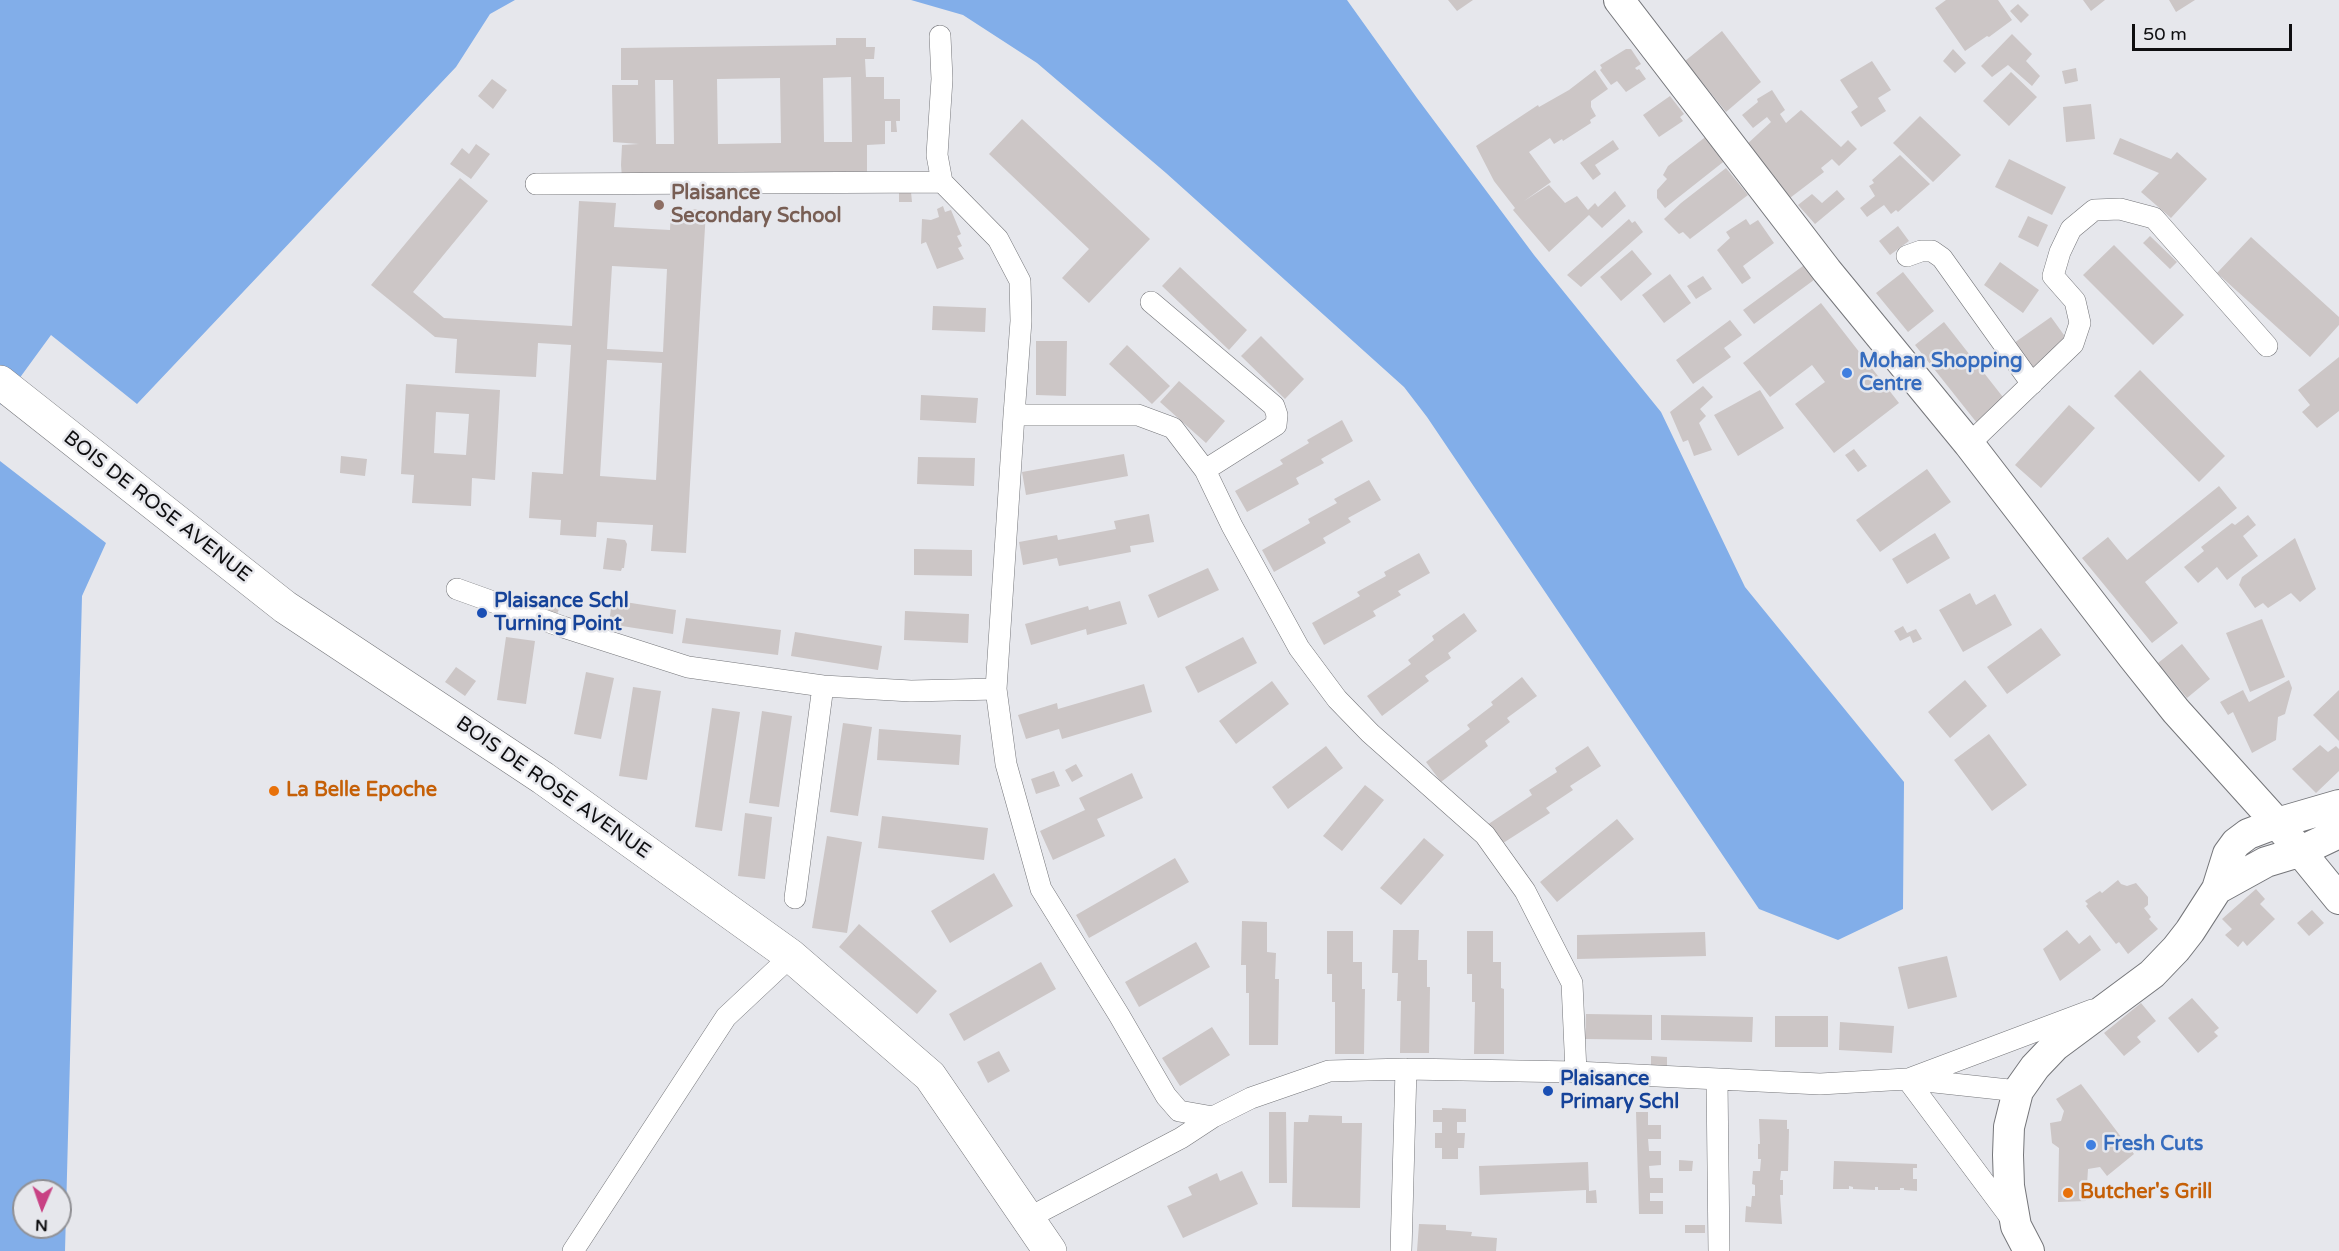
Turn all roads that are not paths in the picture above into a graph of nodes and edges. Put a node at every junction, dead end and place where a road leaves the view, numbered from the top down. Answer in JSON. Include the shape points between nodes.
{"nodes":[{"id":1,"x":1619,"y":0,"type":"edge"},
{"id":2,"x":940,"y":36,"type":"dead end"},
{"id":3,"x":942,"y":182,"type":"junction"},
{"id":4,"x":536,"y":184,"type":"dead end"},
{"id":5,"x":1907,"y":256,"type":"dead end"},
{"id":6,"x":1151,"y":302,"type":"dead end"},
{"id":7,"x":2267,"y":346,"type":"dead end"},
{"id":8,"x":2032,"y":384,"type":"junction"},
{"id":9,"x":10,"y":391,"type":"edge"},
{"id":10,"x":1014,"y":415,"type":"junction"},
{"id":11,"x":1969,"y":444,"type":"junction"},
{"id":12,"x":1205,"y":470,"type":"junction"},
{"id":13,"x":457,"y":589,"type":"dead end"},
{"id":14,"x":823,"y":686,"type":"junction"},
{"id":15,"x":996,"y":689,"type":"junction"},
{"id":16,"x":2339,"y":805,"type":"edge"},
{"id":17,"x":2267,"y":827,"type":"junction"},
{"id":18,"x":2339,"y":833,"type":"edge"},
{"id":19,"x":2289,"y":855,"type":"junction"},
{"id":20,"x":2217,"y":889,"type":"junction"},
{"id":21,"x":2336,"y":896,"type":"edge"},
{"id":22,"x":795,"y":898,"type":"dead end"},
{"id":23,"x":790,"y":956,"type":"junction"},
{"id":24,"x":2111,"y":1003,"type":"junction"},
{"id":25,"x":1406,"y":1069,"type":"junction"},
{"id":26,"x":1576,"y":1072,"type":"junction"},
{"id":27,"x":1907,"y":1079,"type":"junction"},
{"id":28,"x":1717,"y":1080,"type":"junction"},
{"id":29,"x":2018,"y":1091,"type":"junction"},
{"id":30,"x":1213,"y":1117,"type":"junction"},
{"id":31,"x":1034,"y":1215,"type":"dead end"},
{"id":32,"x":2023,"y":1238,"type":"edge"},
{"id":33,"x":573,"y":1251,"type":"edge"},
{"id":34,"x":1050,"y":1251,"type":"edge"},
{"id":35,"x":1401,"y":1251,"type":"edge"},
{"id":36,"x":1719,"y":1251,"type":"edge"}],
"edges":[{"from":1,"to":11,"type":"main road","via":[[1827,271]]},
{"from":2,"to":3,"type":"street","via":[[942,79],[937,155]]},
{"from":3,"to":4,"type":"street"},
{"from":3,"to":10,"type":"street","via":[[998,239],[1020,281]]},
{"from":5,"to":8,"type":"street","via":[[1932,251],[1942,258]]},
{"from":6,"to":12,"type":"street","via":[[1274,406],[1277,415],[1276,425]]},
{"from":7,"to":8,"type":"street","via":[[2154,218],[2120,209],[2094,210],[2071,229],[2053,276],[2075,301],[2080,323],[2073,344]]},
{"from":8,"to":11,"type":"street"},
{"from":9,"to":23,"type":"main road","name":"BOIS DE ROSE AVENUE","via":[[285,607],[543,778]]},
{"from":10,"to":12,"type":"street","via":[[1138,415],[1173,428]]},
{"from":10,"to":15,"type":"street"},
{"from":11,"to":17,"type":"main road","via":[[2133,657],[2217,756],[2242,813]]},
{"from":12,"to":26,"type":"street","via":[[1299,648],[1324,682],[1370,733],[1485,835],[1525,891],[1572,983]]},
{"from":13,"to":14,"type":"street","via":[[688,668]]},
{"from":14,"to":15,"type":"street","via":[[910,691]]},
{"from":14,"to":22,"type":"street"},
{"from":15,"to":30,"type":"street","via":[[1006,764],[1041,889],[1166,1096],[1179,1111]]},
{"from":16,"to":17,"type":"main road"},
{"from":17,"to":19,"type":"main road"},
{"from":17,"to":20,"type":"main road","via":[[2236,843],[2228,854]]},
{"from":18,"to":19,"type":"main road"},
{"from":19,"to":20,"type":"main road","via":[[2250,870]]},
{"from":19,"to":21,"type":"main road"},
{"from":20,"to":24,"type":"main road","via":[[2176,949],[2152,974]]},
{"from":23,"to":33,"type":"street","via":[[726,1017]]},
{"from":23,"to":34,"type":"main road","name":"BOIS DE ROSE AVENUE","via":[[930,1076]]},
{"from":24,"to":27,"type":"street"},
{"from":24,"to":29,"type":"main road","via":[[2055,1046]]},
{"from":25,"to":26,"type":"street"},
{"from":25,"to":30,"type":"street","via":[[1329,1071],[1251,1098]]},
{"from":25,"to":35,"type":"street"},
{"from":26,"to":28,"type":"street"},
{"from":27,"to":28,"type":"street","via":[[1820,1084]]},
{"from":27,"to":29,"type":"street"},
{"from":27,"to":32,"type":"street"},
{"from":28,"to":36,"type":"street"},
{"from":29,"to":32,"type":"main road","via":[[2009,1127],[2009,1186]]},
{"from":30,"to":31,"type":"street","via":[[1181,1138]]}]}
